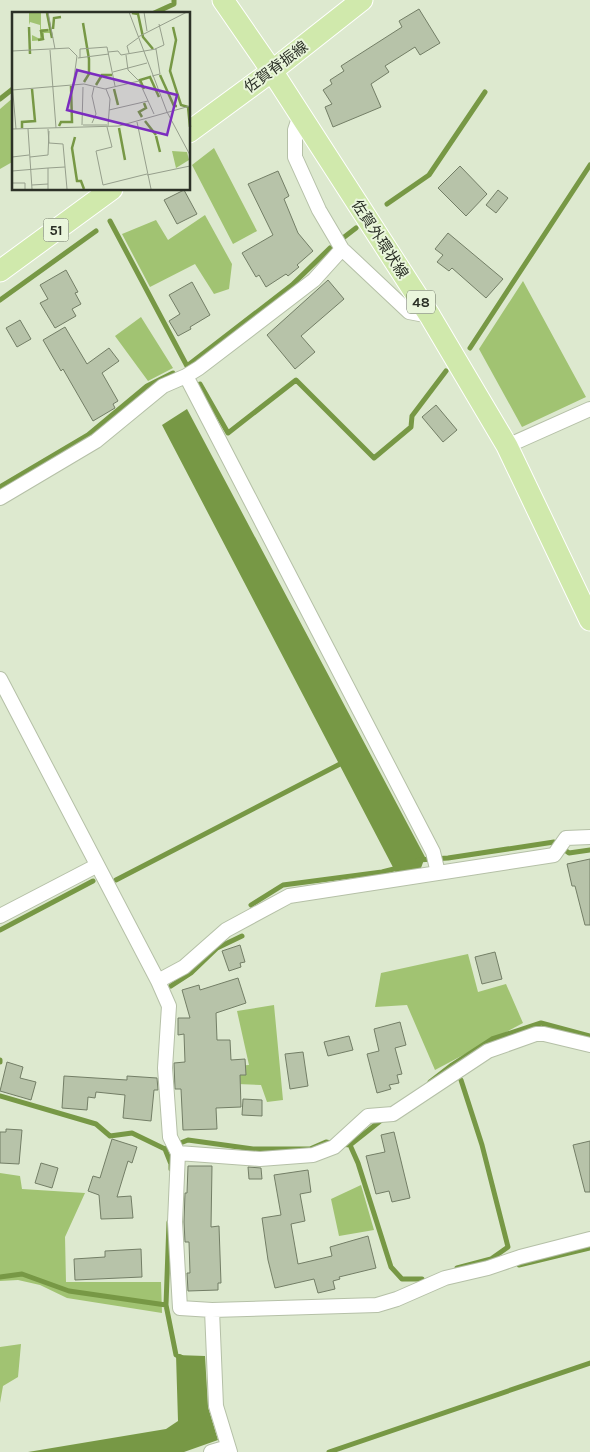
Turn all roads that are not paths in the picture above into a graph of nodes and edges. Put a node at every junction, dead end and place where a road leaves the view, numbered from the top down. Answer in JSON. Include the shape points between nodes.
{"nodes":[{"id":1,"x":223,"y":0,"type":"edge"},
{"id":2,"x":362,"y":0,"type":"edge"},
{"id":3,"x":272,"y":71,"type":"junction"},
{"id":4,"x":300,"y":115,"type":"junction"},
{"id":5,"x":190,"y":131,"type":"edge"},
{"id":6,"x":111,"y":190,"type":"edge"},
{"id":7,"x":342,"y":248,"type":"junction"},
{"id":8,"x":0,"y":271,"type":"edge"},
{"id":9,"x":430,"y":316,"type":"junction"},
{"id":10,"x":186,"y":376,"type":"junction"},
{"id":11,"x":590,"y":409,"type":"edge"},
{"id":12,"x":507,"y":446,"type":"junction"},
{"id":13,"x":0,"y":498,"type":"edge"},
{"id":14,"x":590,"y":620,"type":"edge"},
{"id":15,"x":0,"y":679,"type":"edge"},
{"id":16,"x":590,"y":837,"type":"edge"},
{"id":17,"x":96,"y":866,"type":"junction"},
{"id":18,"x":438,"y":873,"type":"junction"},
{"id":19,"x":0,"y":916,"type":"edge"},
{"id":20,"x":158,"y":981,"type":"junction"},
{"id":21,"x":590,"y":1045,"type":"edge"},
{"id":22,"x":178,"y":1153,"type":"junction"},
{"id":23,"x":590,"y":1239,"type":"edge"},
{"id":24,"x":212,"y":1310,"type":"junction"},
{"id":25,"x":229,"y":1449,"type":"edge"},
{"id":26,"x":212,"y":1451,"type":"edge"}],
"edges":[{"from":1,"to":3,"type":"main road","name":"佐賀外環状線","number":"48"},
{"from":2,"to":3,"type":"main road","name":"佐賀脊振線"},
{"from":3,"to":4,"type":"main road","name":"佐賀外環状線","number":"48"},
{"from":3,"to":5,"type":"main road","name":"佐賀脊振線"},
{"from":4,"to":7,"type":"street","via":[[295,130],[295,158],[319,210]]},
{"from":4,"to":9,"type":"main road","name":"佐賀外環状線","number":"48"},
{"from":6,"to":8,"type":"main road","number":"51"},
{"from":7,"to":9,"type":"street","via":[[409,312]]},
{"from":7,"to":10,"type":"street","via":[[314,280]]},
{"from":9,"to":12,"type":"main road","name":"佐賀外環状線","number":"48"},
{"from":10,"to":13,"type":"street","via":[[163,386],[96,441]]},
{"from":10,"to":18,"type":"street","via":[[433,852]]},
{"from":11,"to":12,"type":"street"},
{"from":12,"to":14,"type":"main road","name":"佐賀外環状線","number":"48"},
{"from":15,"to":17,"type":"street"},
{"from":16,"to":18,"type":"street","via":[[566,838],[554,854]]},
{"from":17,"to":19,"type":"street"},
{"from":17,"to":20,"type":"street"},
{"from":18,"to":20,"type":"street","via":[[289,896],[226,930],[184,966]]},
{"from":20,"to":22,"type":"street","via":[[169,1006],[165,1068],[170,1137]]},
{"from":21,"to":22,"type":"street","via":[[536,1034],[488,1051],[388,1114],[368,1116],[338,1143],[313,1155],[260,1159]]},
{"from":22,"to":24,"type":"street","via":[[175,1222],[180,1308]]},
{"from":23,"to":24,"type":"street","via":[[446,1278],[377,1304]]},
{"from":24,"to":25,"type":"street","via":[[216,1406]]},
{"from":25,"to":26,"type":"street"}]}
